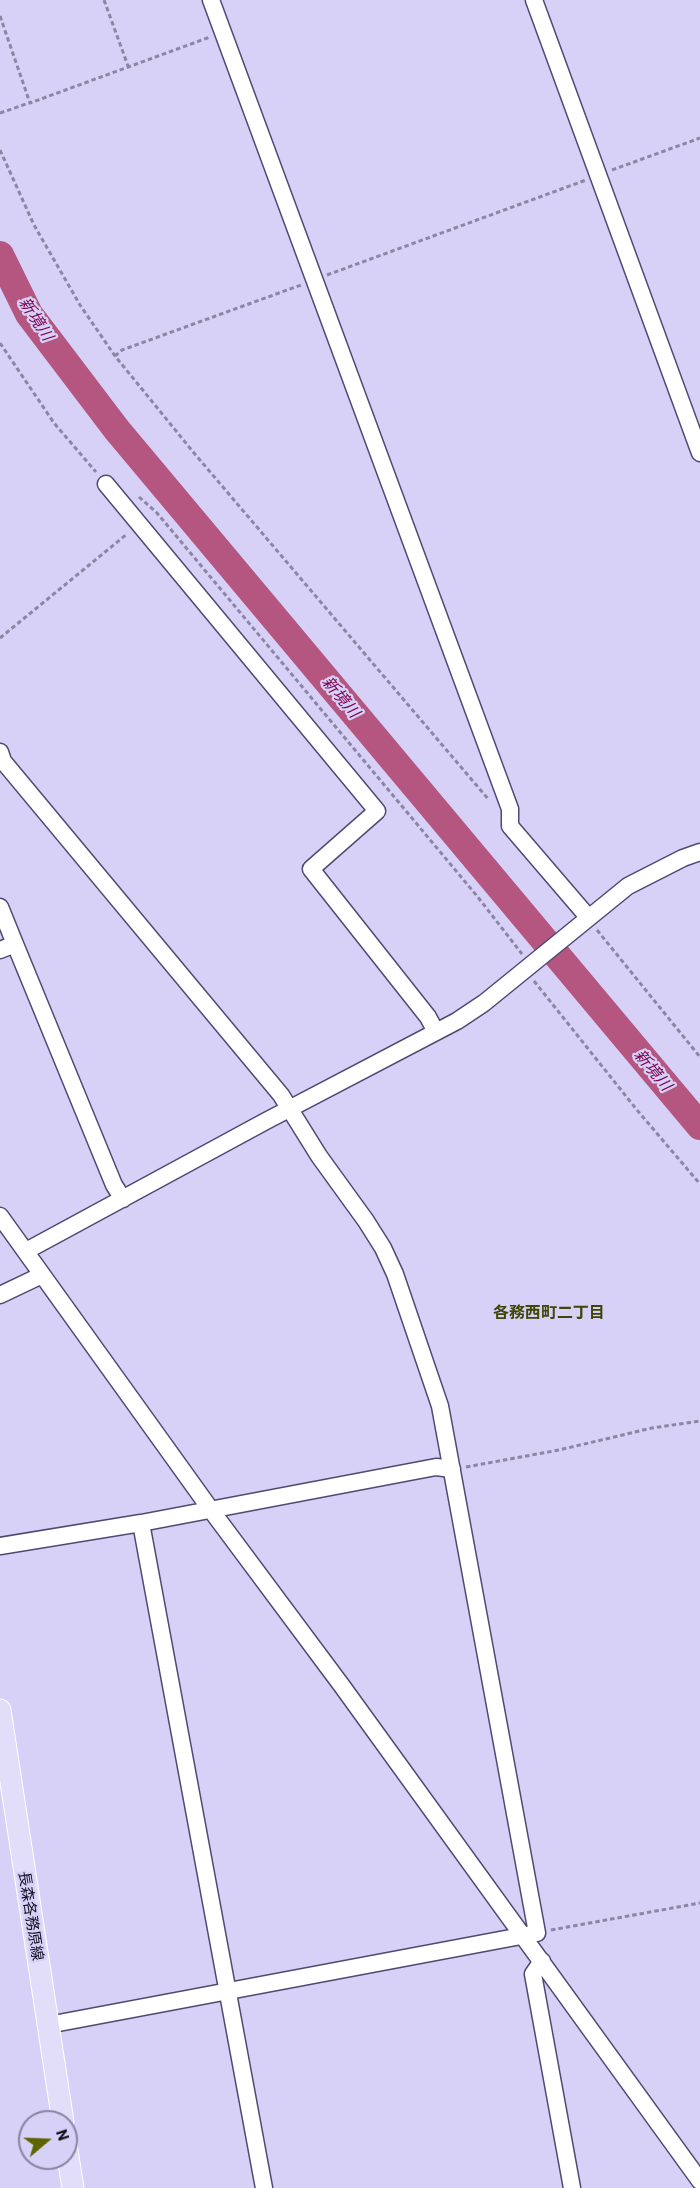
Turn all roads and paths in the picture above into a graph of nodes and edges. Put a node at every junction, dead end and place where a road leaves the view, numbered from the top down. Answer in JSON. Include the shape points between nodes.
{"nodes":[{"id":1,"x":104,"y":0,"type":"edge"},
{"id":2,"x":211,"y":0,"type":"edge"},
{"id":3,"x":534,"y":0,"type":"edge"},
{"id":4,"x":0,"y":16,"type":"edge"},
{"id":5,"x":223,"y":32,"type":"junction"},
{"id":6,"x":128,"y":67,"type":"junction"},
{"id":7,"x":30,"y":103,"type":"junction"},
{"id":8,"x":0,"y":113,"type":"edge"},
{"id":9,"x":700,"y":138,"type":"edge"},
{"id":10,"x":0,"y":150,"type":"edge"},
{"id":11,"x":598,"y":175,"type":"junction"},
{"id":12,"x":314,"y":280,"type":"junction"},
{"id":13,"x":0,"y":344,"type":"edge"},
{"id":14,"x":115,"y":356,"type":"junction"},
{"id":15,"x":700,"y":453,"type":"edge"},
{"id":16,"x":106,"y":484,"type":"joint"},
{"id":17,"x":134,"y":493,"type":"dead end"},
{"id":18,"x":140,"y":523,"type":"junction"},
{"id":19,"x":0,"y":638,"type":"edge"},
{"id":20,"x":0,"y":752,"type":"edge"},
{"id":21,"x":510,"y":826,"type":"junction"},
{"id":22,"x":700,"y":852,"type":"edge"},
{"id":23,"x":0,"y":907,"type":"edge"},
{"id":24,"x":588,"y":917,"type":"junction"},
{"id":25,"x":8,"y":947,"type":"edge"},
{"id":26,"x":525,"y":970,"type":"junction"},
{"id":27,"x":436,"y":1032,"type":"junction"},
{"id":28,"x":700,"y":1057,"type":"edge"},
{"id":29,"x":289,"y":1108,"type":"junction"},
{"id":30,"x":700,"y":1184,"type":"edge"},
{"id":31,"x":123,"y":1199,"type":"junction"},
{"id":32,"x":0,"y":1216,"type":"edge"},
{"id":33,"x":26,"y":1251,"type":"junction"},
{"id":34,"x":42,"y":1275,"type":"junction"},
{"id":35,"x":0,"y":1295,"type":"edge"},
{"id":36,"x":700,"y":1421,"type":"edge"},
{"id":37,"x":452,"y":1469,"type":"junction"},
{"id":38,"x":211,"y":1510,"type":"junction"},
{"id":39,"x":141,"y":1523,"type":"junction"},
{"id":40,"x":0,"y":1546,"type":"edge"},
{"id":41,"x":0,"y":1710,"type":"edge"},
{"id":42,"x":700,"y":1903,"type":"edge"},
{"id":43,"x":531,"y":1935,"type":"junction"},
{"id":44,"x":542,"y":1961,"type":"junction"},
{"id":45,"x":227,"y":1991,"type":"junction"},
{"id":46,"x":48,"y":2025,"type":"junction"},
{"id":47,"x":61,"y":2110,"type":"edge"},
{"id":48,"x":70,"y":2170,"type":"edge"},
{"id":49,"x":699,"y":2177,"type":"edge"},
{"id":50,"x":73,"y":2188,"type":"edge"},
{"id":51,"x":264,"y":2188,"type":"edge"},
{"id":52,"x":572,"y":2188,"type":"edge"}],
"edges":[{"from":1,"to":6,"type":"path"},
{"from":2,"to":5,"type":"street"},
{"from":3,"to":11,"type":"street"},
{"from":4,"to":7,"type":"path"},
{"from":5,"to":6,"type":"path"},
{"from":5,"to":12,"type":"street"},
{"from":6,"to":7,"type":"path"},
{"from":7,"to":8,"type":"path"},
{"from":9,"to":11,"type":"path"},
{"from":10,"to":14,"type":"path","via":[[34,225]]},
{"from":11,"to":12,"type":"path"},
{"from":11,"to":15,"type":"street"},
{"from":12,"to":14,"type":"path","via":[[122,350]]},
{"from":12,"to":21,"type":"street","via":[[510,809]]},
{"from":13,"to":16,"type":"path","via":[[54,423]]},
{"from":14,"to":21,"type":"path"},
{"from":16,"to":18,"type":"street"},
{"from":17,"to":26,"type":"path","via":[[157,513],[477,896],[523,957]]},
{"from":18,"to":19,"type":"path"},
{"from":18,"to":27,"type":"street","via":[[377,811],[311,869]]},
{"from":20,"to":29,"type":"street"},
{"from":21,"to":24,"type":"street"},
{"from":22,"to":24,"type":"street","via":[[628,886]]},
{"from":23,"to":25,"type":"street"},
{"from":24,"to":26,"type":"street"},
{"from":24,"to":28,"type":"path"},
{"from":25,"to":31,"type":"street"},
{"from":26,"to":27,"type":"street","via":[[484,1003]]},
{"from":26,"to":30,"type":"path"},
{"from":27,"to":29,"type":"street"},
{"from":29,"to":31,"type":"street"},
{"from":29,"to":37,"type":"street","via":[[366,1221],[395,1274],[440,1406]]},
{"from":31,"to":33,"type":"street"},
{"from":32,"to":33,"type":"street"},
{"from":33,"to":34,"type":"street"},
{"from":34,"to":35,"type":"street"},
{"from":34,"to":38,"type":"street"},
{"from":36,"to":37,"type":"path"},
{"from":37,"to":38,"type":"street","via":[[436,1467]]},
{"from":37,"to":43,"type":"street"},
{"from":38,"to":39,"type":"street"},
{"from":38,"to":43,"type":"street"},
{"from":39,"to":40,"type":"street"},
{"from":39,"to":45,"type":"street"},
{"from":41,"to":46,"type":"main road","name":"長森各務原線"},
{"from":42,"to":43,"type":"path"},
{"from":43,"to":44,"type":"street"},
{"from":43,"to":45,"type":"street"},
{"from":44,"to":49,"type":"street"},
{"from":44,"to":52,"type":"street","via":[[533,1974]]},
{"from":45,"to":46,"type":"street"},
{"from":45,"to":51,"type":"street"},
{"from":46,"to":47,"type":"main road","name":"長森各務原線"},
{"from":48,"to":50,"type":"main road"}]}
